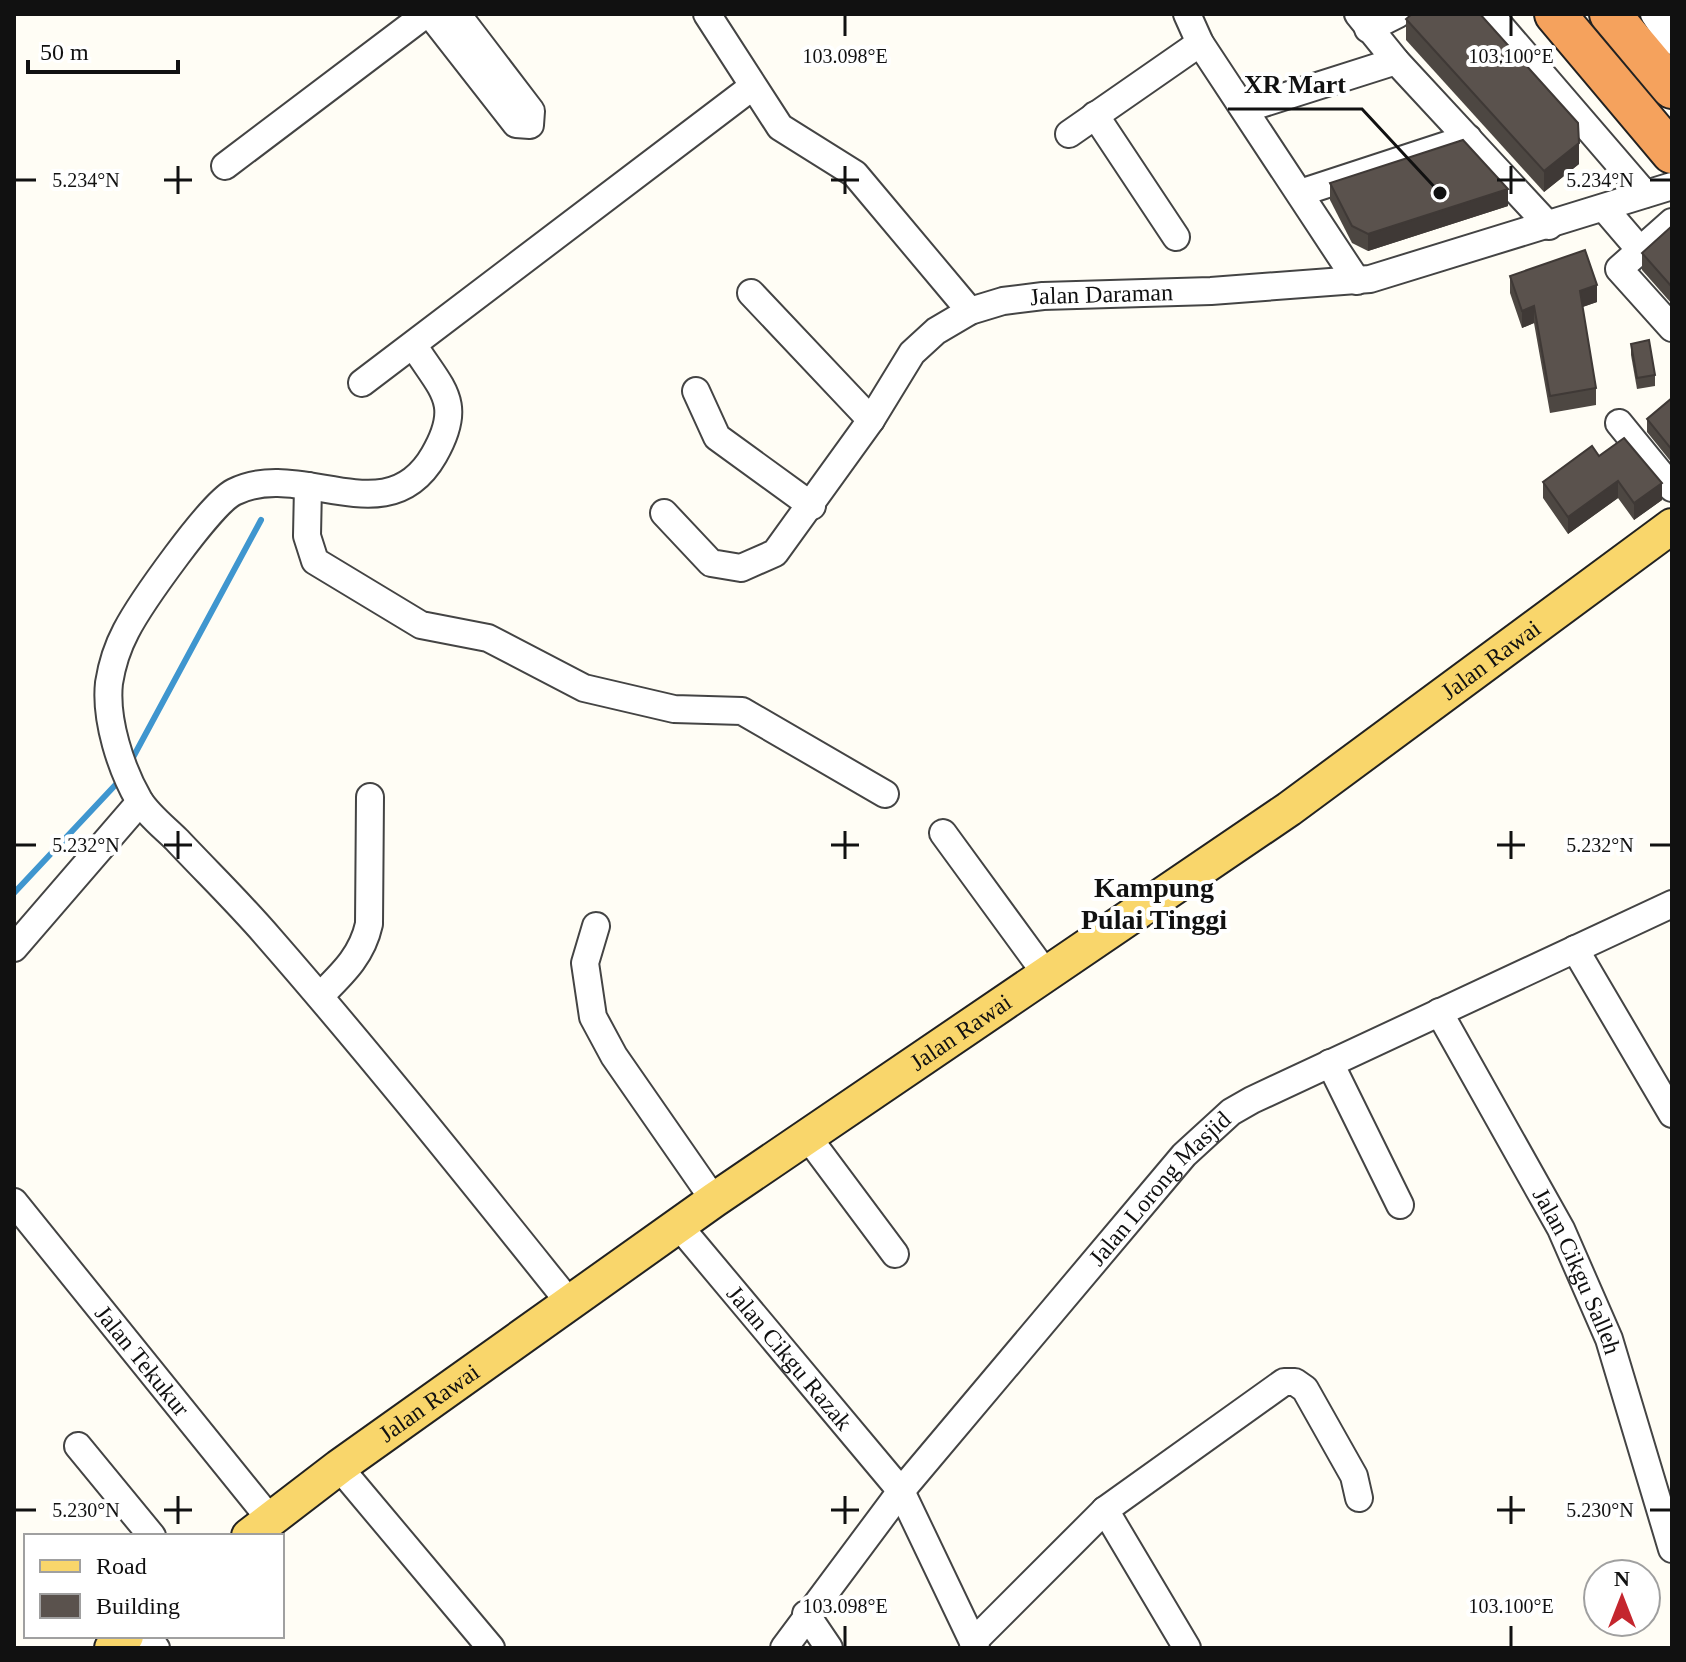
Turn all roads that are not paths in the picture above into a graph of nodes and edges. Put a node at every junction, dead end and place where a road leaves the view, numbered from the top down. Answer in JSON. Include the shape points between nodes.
{"nodes":[{"id":1,"x":428,"y":14,"type":"edge"},
{"id":2,"x":457,"y":14,"type":"edge"},
{"id":3,"x":707,"y":14,"type":"edge"},
{"id":4,"x":1187,"y":14,"type":"edge"},
{"id":5,"x":1398,"y":14,"type":"edge"},
{"id":6,"x":1490,"y":14,"type":"edge"},
{"id":7,"x":1555,"y":14,"type":"edge"},
{"id":8,"x":1633,"y":18,"type":"edge"},
{"id":9,"x":1363,"y":21,"type":"edge"},
{"id":10,"x":1672,"y":41,"type":"edge"},
{"id":11,"x":1200,"y":43,"type":"junction"},
{"id":12,"x":1396,"y":61,"type":"junction"},
{"id":13,"x":752,"y":87,"type":"junction"},
{"id":14,"x":1672,"y":88,"type":"edge"},
{"id":15,"x":1245,"y":109,"type":"junction"},
{"id":16,"x":1095,"y":115,"type":"junction"},
{"id":17,"x":1069,"y":134,"type":"dead end"},
{"id":18,"x":1468,"y":138,"type":"junction"},
{"id":19,"x":1672,"y":153,"type":"edge"},
{"id":20,"x":225,"y":166,"type":"dead end"},
{"id":21,"x":1672,"y":186,"type":"edge"},
{"id":22,"x":1300,"y":193,"type":"junction"},
{"id":23,"x":1645,"y":194,"type":"junction"},
{"id":24,"x":1604,"y":208,"type":"junction"},
{"id":25,"x":1549,"y":226,"type":"junction"},
{"id":26,"x":1671,"y":226,"type":"edge"},
{"id":27,"x":1176,"y":237,"type":"dead end"},
{"id":28,"x":1640,"y":250,"type":"junction"},
{"id":29,"x":1357,"y":281,"type":"junction"},
{"id":30,"x":751,"y":293,"type":"dead end"},
{"id":31,"x":970,"y":311,"type":"junction"},
{"id":32,"x":1672,"y":328,"type":"edge"},
{"id":33,"x":414,"y":346,"type":"junction"},
{"id":34,"x":362,"y":383,"type":"dead end"},
{"id":35,"x":696,"y":391,"type":"dead end"},
{"id":36,"x":871,"y":420,"type":"junction"},
{"id":37,"x":1619,"y":423,"type":"dead end"},
{"id":38,"x":308,"y":486,"type":"junction"},
{"id":39,"x":1672,"y":488,"type":"edge"},
{"id":40,"x":812,"y":506,"type":"junction"},
{"id":41,"x":664,"y":513,"type":"dead end"},
{"id":42,"x":1672,"y":526,"type":"edge"},
{"id":43,"x":885,"y":794,"type":"dead end"},
{"id":44,"x":370,"y":797,"type":"dead end"},
{"id":45,"x":140,"y":802,"type":"junction"},
{"id":46,"x":943,"y":833,"type":"dead end"},
{"id":47,"x":1672,"y":904,"type":"edge"},
{"id":48,"x":596,"y":926,"type":"dead end"},
{"id":49,"x":14,"y":948,"type":"edge"},
{"id":50,"x":1575,"y":949,"type":"junction"},
{"id":51,"x":1046,"y":974,"type":"junction"},
{"id":52,"x":320,"y":996,"type":"junction"},
{"id":53,"x":1439,"y":1012,"type":"junction"},
{"id":54,"x":1330,"y":1063,"type":"junction"},
{"id":55,"x":1672,"y":1114,"type":"edge"},
{"id":56,"x":807,"y":1136,"type":"junction"},
{"id":57,"x":714,"y":1200,"type":"junction"},
{"id":58,"x":14,"y":1202,"type":"edge"},
{"id":59,"x":1400,"y":1205,"type":"dead end"},
{"id":60,"x":679,"y":1226,"type":"junction"},
{"id":61,"x":895,"y":1254,"type":"dead end"},
{"id":62,"x":569,"y":1302,"type":"junction"},
{"id":63,"x":78,"y":1446,"type":"dead end"},
{"id":64,"x":339,"y":1467,"type":"junction"},
{"id":65,"x":901,"y":1491,"type":"junction"},
{"id":66,"x":1359,"y":1498,"type":"dead end"},
{"id":67,"x":1105,"y":1510,"type":"junction"},
{"id":68,"x":259,"y":1528,"type":"edge"},
{"id":69,"x":150,"y":1534,"type":"edge"},
{"id":70,"x":1672,"y":1549,"type":"edge"},
{"id":71,"x":806,"y":1614,"type":"junction"},
{"id":72,"x":974,"y":1645,"type":"edge"},
{"id":73,"x":491,"y":1648,"type":"edge"},
{"id":74,"x":784,"y":1648,"type":"edge"},
{"id":75,"x":829,"y":1648,"type":"edge"},
{"id":76,"x":1187,"y":1648,"type":"edge"}],
"edges":[{"from":1,"to":2,"type":"street","via":[[516,124],[530,125],[531,111]]},
{"from":1,"to":20,"type":"street"},
{"from":3,"to":13,"type":"street"},
{"from":4,"to":11,"type":"street"},
{"from":5,"to":9,"type":"street"},
{"from":6,"to":23,"type":"street"},
{"from":7,"to":19,"type":"highway"},
{"from":8,"to":10,"type":"street"},
{"from":8,"to":14,"type":"highway"},
{"from":9,"to":12,"type":"street"},
{"from":11,"to":15,"type":"street"},
{"from":11,"to":16,"type":"street"},
{"from":12,"to":15,"type":"street"},
{"from":12,"to":18,"type":"street"},
{"from":13,"to":31,"type":"street","via":[[789,136],[855,174]]},
{"from":13,"to":33,"type":"street"},
{"from":15,"to":22,"type":"street"},
{"from":16,"to":17,"type":"street"},
{"from":16,"to":27,"type":"street"},
{"from":18,"to":22,"type":"street"},
{"from":18,"to":25,"type":"street"},
{"from":21,"to":23,"type":"street","name":"Jalan Daraman"},
{"from":22,"to":29,"type":"street"},
{"from":23,"to":24,"type":"street","name":"Jalan Daraman"},
{"from":24,"to":25,"type":"street","name":"Jalan Daraman"},
{"from":24,"to":28,"type":"street"},
{"from":25,"to":29,"type":"street","name":"Jalan Daraman"},
{"from":26,"to":28,"type":"street"},
{"from":28,"to":32,"type":"street","via":[[1619,269]]},
{"from":29,"to":31,"type":"street","name":"Jalan Daraman","via":[[1043,296]]},
{"from":30,"to":36,"type":"street"},
{"from":31,"to":36,"type":"street","name":"Jalan Daraman","via":[[912,353]]},
{"from":33,"to":34,"type":"street"},
{"from":33,"to":38,"type":"street","via":[[451,410],[445,436],[429,464],[395,492],[371,496]]},
{"from":35,"to":40,"type":"street","via":[[717,437]]},
{"from":36,"to":40,"type":"street","name":"Jalan Daraman"},
{"from":37,"to":39,"type":"street"},
{"from":38,"to":43,"type":"street","via":[[307,536],[315,561],[421,625],[488,638],[584,688],[615,698],[674,709],[742,711]]},
{"from":38,"to":45,"type":"street","via":[[262,485],[234,492],[213,509],[127,628],[113,659],[109,688],[115,742]]},
{"from":40,"to":41,"type":"street","name":"Jalan Daraman","via":[[775,553],[741,568],[711,563]]},
{"from":42,"to":51,"type":"main road","name":"Jalan Rawai","via":[[1301,800]]},
{"from":44,"to":52,"type":"street","via":[[366,939],[351,964]]},
{"from":45,"to":49,"type":"street"},
{"from":45,"to":52,"type":"street"},
{"from":46,"to":51,"type":"street"},
{"from":47,"to":50,"type":"street","name":"Jalan Lorong Masjid"},
{"from":48,"to":57,"type":"street","via":[[585,963],[593,1017]]},
{"from":50,"to":53,"type":"street","name":"Jalan Lorong Masjid"},
{"from":50,"to":55,"type":"street"},
{"from":51,"to":56,"type":"main road","name":"Jalan Rawai"},
{"from":52,"to":62,"type":"street"},
{"from":53,"to":54,"type":"street","name":"Jalan Lorong Masjid"},
{"from":53,"to":70,"type":"street","name":"Jalan Cikgu Salleh","via":[[1561,1229],[1609,1339]]},
{"from":54,"to":59,"type":"street"},
{"from":54,"to":65,"type":"street","name":"Jalan Lorong Masjid","via":[[1241,1106],[1198,1140]]},
{"from":56,"to":57,"type":"main road","name":"Jalan Rawai"},
{"from":56,"to":61,"type":"street"},
{"from":57,"to":60,"type":"main road","name":"Jalan Rawai"},
{"from":58,"to":68,"type":"street","name":"Jalan Tekukur"},
{"from":60,"to":62,"type":"main road","name":"Jalan Rawai"},
{"from":60,"to":65,"type":"street","name":"Jalan Cikgu Razak"},
{"from":62,"to":64,"type":"main road","name":"Jalan Rawai"},
{"from":63,"to":69,"type":"street"},
{"from":64,"to":68,"type":"main road","name":"Jalan Rawai"},
{"from":64,"to":73,"type":"street"},
{"from":65,"to":71,"type":"street","name":"Jalan Lorong Masjid"},
{"from":65,"to":72,"type":"street","name":"Jalan Cikgu Razak"},
{"from":66,"to":67,"type":"street","via":[[1354,1476],[1305,1389],[1284,1382]]},
{"from":67,"to":72,"type":"street"},
{"from":67,"to":76,"type":"street"},
{"from":71,"to":74,"type":"street","name":"Jalan Lorong Masjid"},
{"from":71,"to":75,"type":"street"}]}
